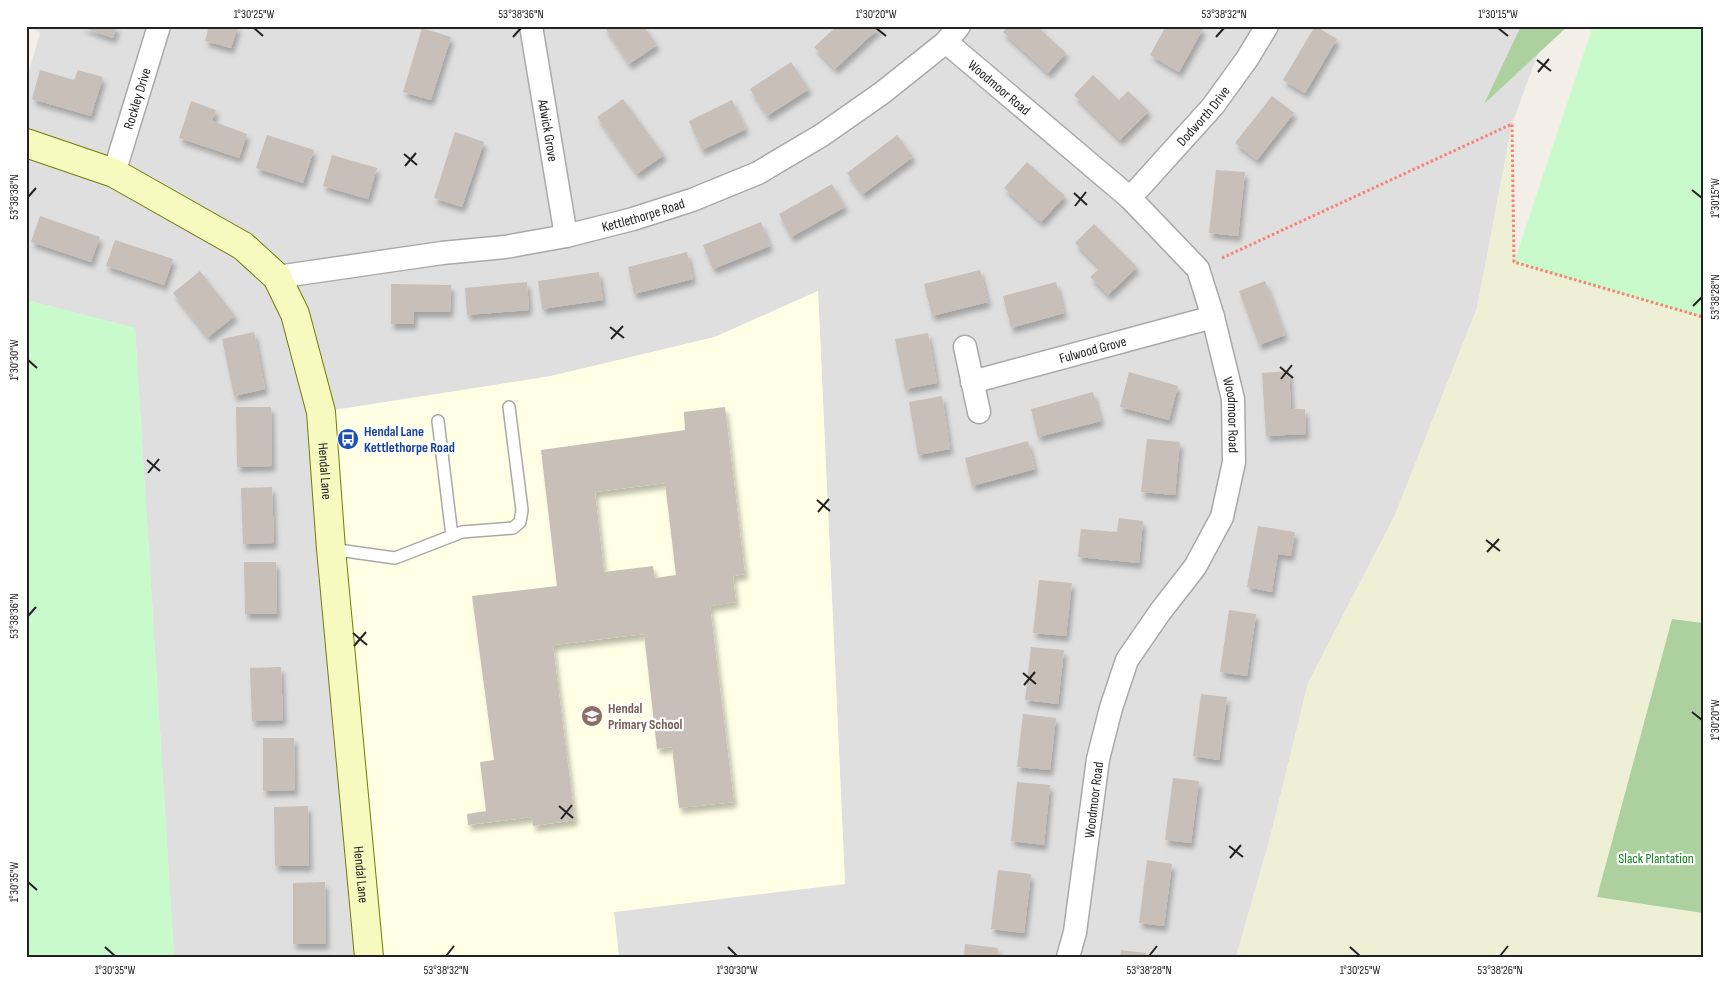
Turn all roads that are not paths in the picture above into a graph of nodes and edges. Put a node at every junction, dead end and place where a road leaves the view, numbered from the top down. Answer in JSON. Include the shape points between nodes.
{"nodes":[{"id":1,"x":159,"y":26,"type":"edge"},
{"id":2,"x":531,"y":26,"type":"edge"},
{"id":3,"x":1267,"y":26,"type":"edge"},
{"id":4,"x":953,"y":34,"type":"edge"},
{"id":5,"x":26,"y":143,"type":"edge"},
{"id":6,"x":114,"y":173,"type":"junction"},
{"id":7,"x":1130,"y":198,"type":"junction"},
{"id":8,"x":566,"y":236,"type":"junction"},
{"id":9,"x":276,"y":277,"type":"junction"},
{"id":10,"x":1213,"y":317,"type":"junction"},
{"id":11,"x":965,"y":346,"type":"dead end"},
{"id":12,"x":972,"y":382,"type":"junction"},
{"id":13,"x":509,"y":407,"type":"dead end"},
{"id":14,"x":979,"y":412,"type":"dead end"},
{"id":15,"x":438,"y":421,"type":"dead end"},
{"id":16,"x":452,"y":536,"type":"junction"},
{"id":17,"x":331,"y":548,"type":"junction"},
{"id":18,"x":369,"y":957,"type":"edge"},
{"id":19,"x":1068,"y":957,"type":"edge"}],
"edges":[{"from":1,"to":6,"type":"street","name":"Rockley Drive"},
{"from":2,"to":8,"type":"street","name":"Adwick Grove"},
{"from":3,"to":7,"type":"street","name":"Dodworth Drive","via":[[1213,106]]},
{"from":4,"to":7,"type":"street","name":"Woodmoor Road"},
{"from":4,"to":8,"type":"street","name":"Kettlethorpe Road","via":[[882,93],[758,173],[684,203]]},
{"from":5,"to":6,"type":"street","name":"Hendal Lane"},
{"from":6,"to":9,"type":"street","name":"Hendal Lane","via":[[243,246]]},
{"from":7,"to":10,"type":"street","name":"Woodmoor Road","via":[[1198,269]]},
{"from":8,"to":9,"type":"street","name":"Kettlethorpe Road"},
{"from":9,"to":17,"type":"street","name":"Hendal Lane","via":[[295,314],[321,412]]},
{"from":10,"to":12,"type":"street","name":"Fulwood Grove"},
{"from":10,"to":19,"type":"street","name":"Woodmoor Road","via":[[1233,399],[1234,462],[1222,517],[1195,567],[1128,660],[1113,700],[1098,759],[1075,932]]},
{"from":11,"to":12,"type":"street"},
{"from":12,"to":14,"type":"street"},
{"from":13,"to":16,"type":"lane","via":[[522,510],[520,522],[513,528],[462,532]]},
{"from":15,"to":16,"type":"lane"},
{"from":16,"to":17,"type":"lane","via":[[395,558]]},
{"from":17,"to":18,"type":"street","name":"Hendal Lane"}]}
